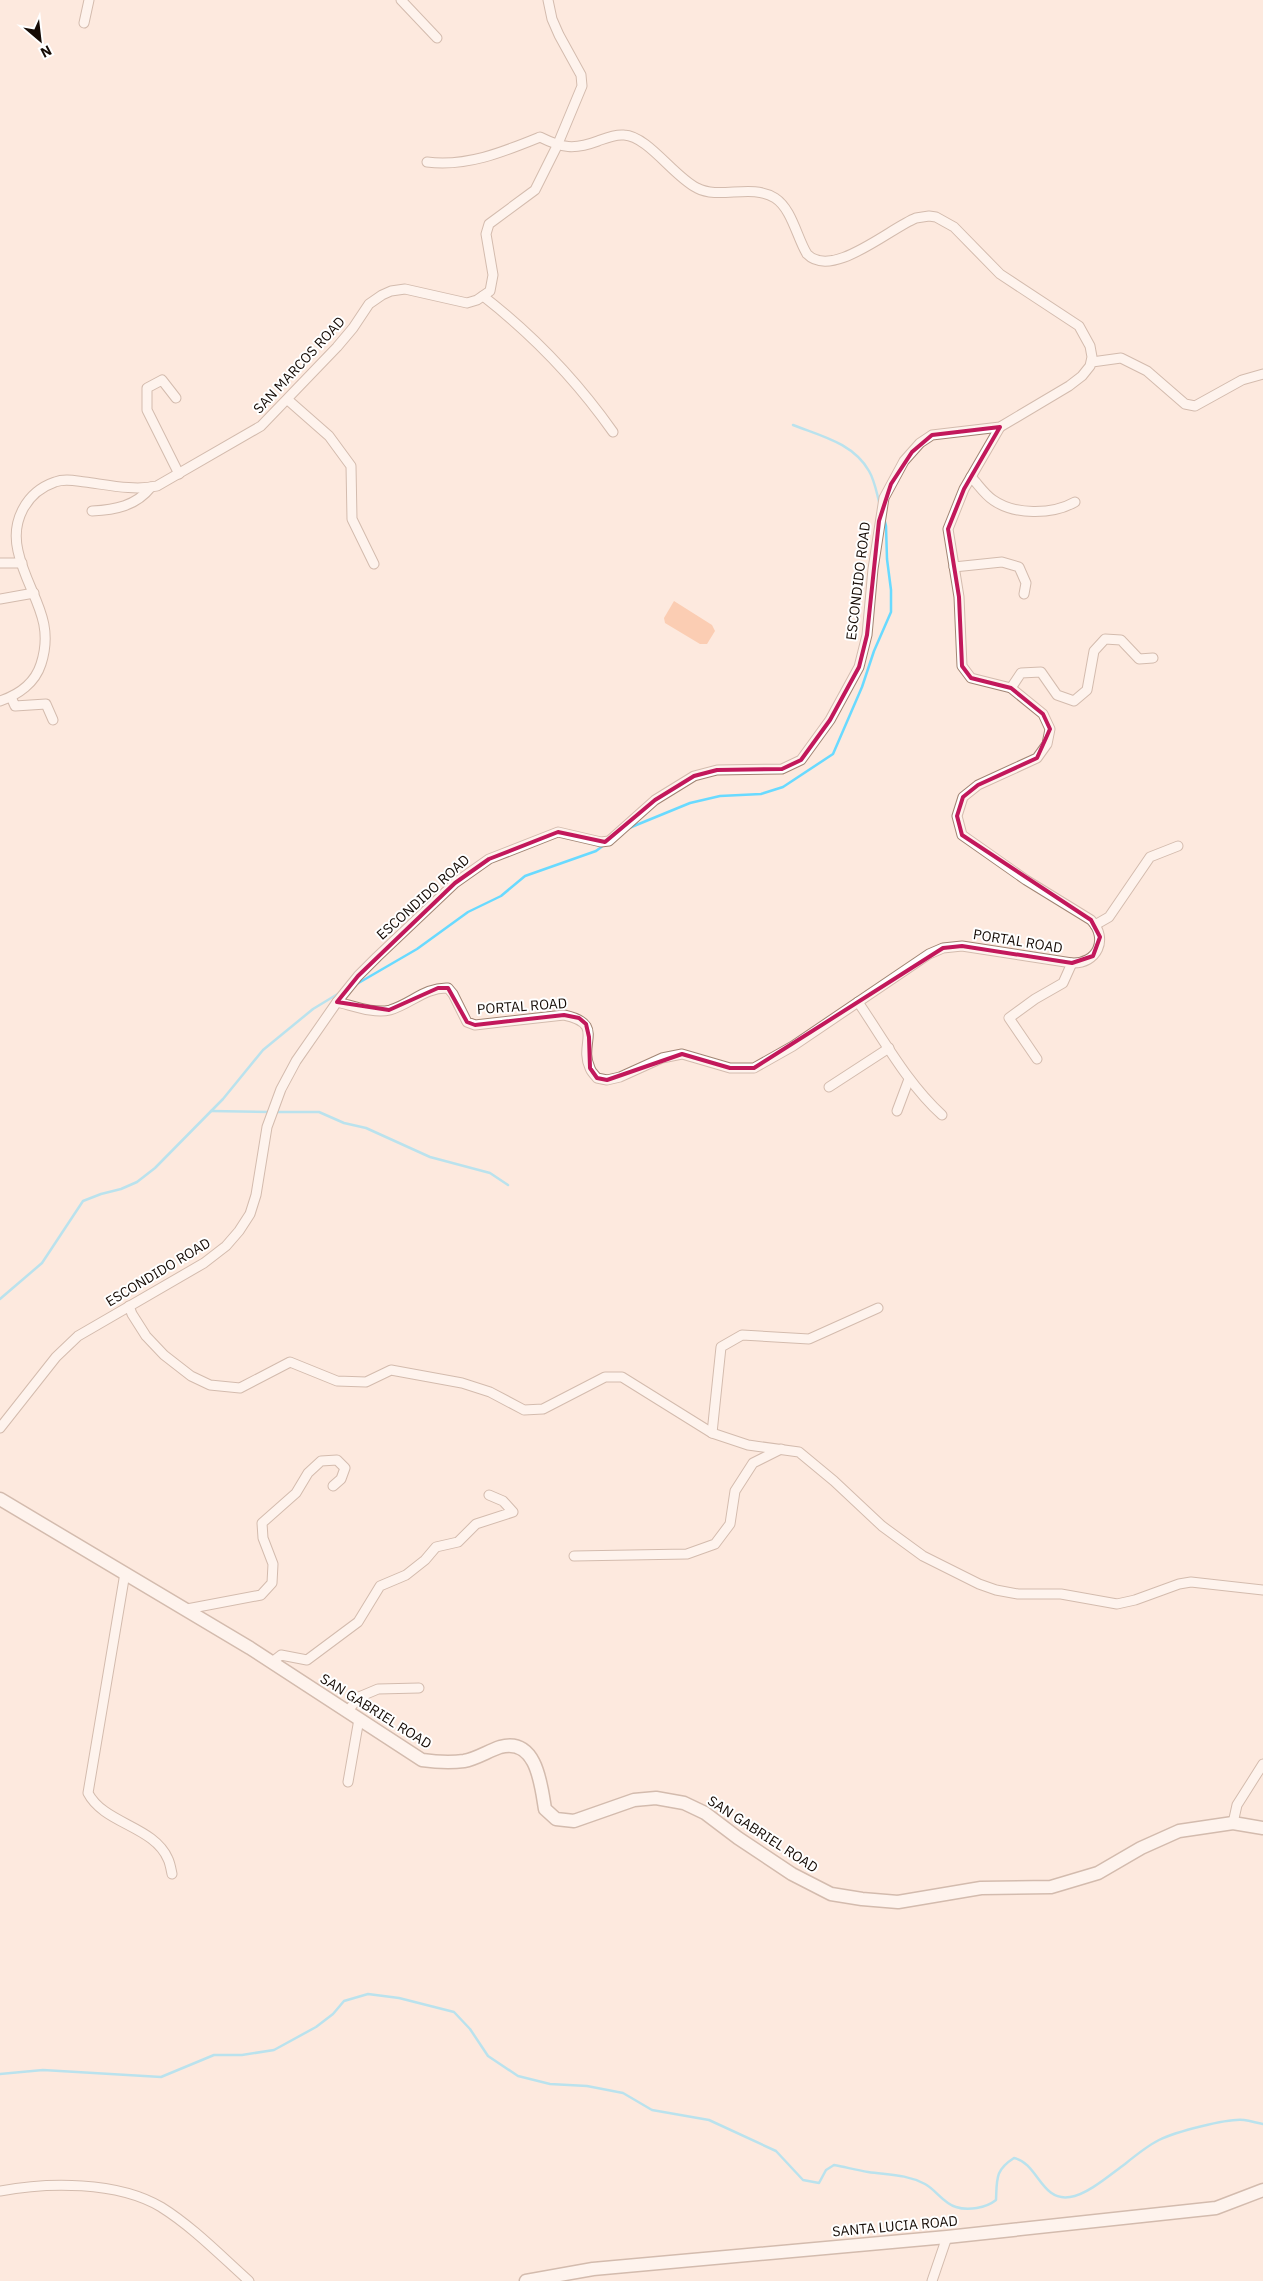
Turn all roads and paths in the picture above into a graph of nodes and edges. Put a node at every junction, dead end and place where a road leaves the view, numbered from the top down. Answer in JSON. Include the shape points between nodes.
{"nodes":[{"id":1,"x":89,"y":0,"type":"edge"},
{"id":2,"x":401,"y":0,"type":"edge"},
{"id":3,"x":548,"y":0,"type":"edge"},
{"id":4,"x":84,"y":23,"type":"dead end"},
{"id":5,"x":437,"y":38,"type":"dead end"},
{"id":6,"x":557,"y":146,"type":"junction"},
{"id":7,"x":427,"y":162,"type":"dead end"},
{"id":8,"x":483,"y":296,"type":"junction"},
{"id":9,"x":1092,"y":362,"type":"junction"},
{"id":10,"x":1263,"y":374,"type":"edge"},
{"id":11,"x":176,"y":398,"type":"dead end"},
{"id":12,"x":288,"y":400,"type":"junction"},
{"id":13,"x":1000,"y":427,"type":"junction"},
{"id":14,"x":613,"y":432,"type":"dead end"},
{"id":15,"x":179,"y":474,"type":"junction"},
{"id":16,"x":971,"y":477,"type":"junction"},
{"id":17,"x":151,"y":487,"type":"junction"},
{"id":18,"x":1075,"y":502,"type":"dead end"},
{"id":19,"x":92,"y":511,"type":"dead end"},
{"id":20,"x":0,"y":563,"type":"edge"},
{"id":21,"x":22,"y":563,"type":"junction"},
{"id":22,"x":374,"y":564,"type":"dead end"},
{"id":23,"x":954,"y":567,"type":"junction"},
{"id":24,"x":34,"y":593,"type":"junction"},
{"id":25,"x":1024,"y":594,"type":"dead end"},
{"id":26,"x":0,"y":599,"type":"edge"},
{"id":27,"x":1152,"y":658,"type":"dead end"},
{"id":28,"x":1011,"y":688,"type":"junction"},
{"id":29,"x":11,"y":697,"type":"junction"},
{"id":30,"x":0,"y":701,"type":"edge"},
{"id":31,"x":53,"y":720,"type":"dead end"},
{"id":32,"x":1178,"y":846,"type":"dead end"},
{"id":33,"x":1095,"y":925,"type":"junction"},
{"id":34,"x":1072,"y":963,"type":"junction"},
{"id":35,"x":337,"y":1002,"type":"junction"},
{"id":36,"x":858,"y":1002,"type":"junction"},
{"id":37,"x":889,"y":1048,"type":"junction"},
{"id":38,"x":1037,"y":1059,"type":"dead end"},
{"id":39,"x":909,"y":1079,"type":"junction"},
{"id":40,"x":829,"y":1087,"type":"dead end"},
{"id":41,"x":897,"y":1111,"type":"dead end"},
{"id":42,"x":942,"y":1115,"type":"dead end"},
{"id":43,"x":129,"y":1306,"type":"junction"},
{"id":44,"x":878,"y":1308,"type":"dead end"},
{"id":45,"x":0,"y":1428,"type":"edge"},
{"id":46,"x":712,"y":1433,"type":"junction"},
{"id":47,"x":782,"y":1449,"type":"junction"},
{"id":48,"x":333,"y":1486,"type":"dead end"},
{"id":49,"x":489,"y":1495,"type":"dead end"},
{"id":50,"x":0,"y":1499,"type":"edge"},
{"id":51,"x":574,"y":1556,"type":"dead end"},
{"id":52,"x":125,"y":1573,"type":"junction"},
{"id":53,"x":1263,"y":1590,"type":"edge"},
{"id":54,"x":187,"y":1609,"type":"junction"},
{"id":55,"x":272,"y":1662,"type":"junction"},
{"id":56,"x":418,"y":1688,"type":"dead end"},
{"id":57,"x":347,"y":1712,"type":"junction"},
{"id":58,"x":358,"y":1719,"type":"junction"},
{"id":59,"x":1263,"y":1764,"type":"edge"},
{"id":60,"x":348,"y":1782,"type":"dead end"},
{"id":61,"x":1233,"y":1823,"type":"junction"},
{"id":62,"x":1263,"y":1828,"type":"edge"},
{"id":63,"x":172,"y":1874,"type":"dead end"},
{"id":64,"x":1263,"y":2190,"type":"edge"},
{"id":65,"x":0,"y":2191,"type":"edge"},
{"id":66,"x":947,"y":2237,"type":"junction"},
{"id":67,"x":249,"y":2281,"type":"edge"},
{"id":68,"x":526,"y":2281,"type":"edge"},
{"id":69,"x":932,"y":2281,"type":"edge"}],
"edges":[{"from":1,"to":4,"type":"street"},
{"from":2,"to":5,"type":"street"},
{"from":3,"to":6,"type":"street","via":[[552,19],[582,80]]},
{"from":6,"to":7,"type":"street","via":[[540,137],[502,152],[449,165]]},
{"from":6,"to":8,"type":"street","via":[[535,190],[489,224],[486,234],[492,275],[490,291]]},
{"from":6,"to":9,"type":"street","via":[[572,147],[616,135],[632,136],[695,187],[768,195],[780,202],[786,211],[807,254],[821,262],[845,257],[916,218],[936,217],[960,232],[1000,274],[1079,326],[1090,346]]},
{"from":8,"to":12,"type":"street","name":"SAN MARCOS ROAD","via":[[467,303],[405,289],[382,294],[369,304],[340,343]]},
{"from":8,"to":14,"type":"street","via":[[536,343],[591,401]]},
{"from":9,"to":10,"type":"street","via":[[1121,358],[1147,371],[1185,404],[1195,406],[1242,380]]},
{"from":9,"to":13,"type":"street","name":"ESCONDIDO ROAD","via":[[1069,386]]},
{"from":11,"to":15,"type":"street","via":[[162,380],[147,388],[147,410]]},
{"from":12,"to":15,"type":"street","name":"SAN MARCOS ROAD","via":[[261,426]]},
{"from":12,"to":22,"type":"street","via":[[329,436],[351,466],[352,519]]},
{"from":13,"to":16,"type":"street"},
{"from":13,"to":35,"type":"street","name":"ESCONDIDO ROAD","via":[[932,435],[904,461],[884,498],[867,635],[859,667],[830,720],[801,760],[782,769],[717,770],[694,776],[655,800],[609,840],[601,842],[558,832],[489,859],[455,883],[358,976]]},
{"from":15,"to":17,"type":"street","name":"SAN MARCOS ROAD"},
{"from":16,"to":18,"type":"street","via":[[993,500],[1019,511],[1064,508]]},
{"from":16,"to":23,"type":"street","via":[[948,530]]},
{"from":17,"to":19,"type":"street","via":[[142,499],[114,510]]},
{"from":17,"to":21,"type":"street","name":"SAN MARCOS ROAD","via":[[66,480],[38,491],[24,505],[17,519],[17,551]]},
{"from":20,"to":21,"type":"street"},
{"from":21,"to":24,"type":"street","name":"SAN MARCOS ROAD"},
{"from":23,"to":25,"type":"street","via":[[1002,562],[1019,567],[1026,583]]},
{"from":23,"to":28,"type":"street","via":[[960,598],[962,666],[971,678]]},
{"from":24,"to":26,"type":"street"},
{"from":24,"to":29,"type":"street","name":"SAN MARCOS ROAD","via":[[45,632],[44,653],[38,672],[28,685]]},
{"from":27,"to":28,"type":"street","via":[[1139,659],[1121,640],[1105,639],[1094,651],[1088,690],[1074,701],[1057,695],[1041,672],[1021,673]]},
{"from":28,"to":33,"type":"street","via":[[1043,714],[1050,729],[1047,744],[1037,758],[978,785],[964,797],[957,816],[962,835]]},
{"from":29,"to":30,"type":"street","name":"SAN MARCOS ROAD"},
{"from":29,"to":31,"type":"street","via":[[15,706],[46,704]]},
{"from":32,"to":33,"type":"street","via":[[1150,857],[1109,917]]},
{"from":33,"to":34,"type":"street","name":"PORTAL ROAD","via":[[1100,937],[1097,951],[1087,961]]},
{"from":34,"to":36,"type":"street","name":"PORTAL ROAD","via":[[962,946],[944,948],[914,963]]},
{"from":34,"to":38,"type":"street","via":[[1063,983],[1009,1018]]},
{"from":35,"to":36,"type":"street","name":"PORTAL ROAD","via":[[373,1011],[389,1010],[429,990],[448,988],[466,1022],[475,1024],[564,1015],[579,1018],[586,1024],[589,1037],[590,1068],[597,1078],[607,1080],[662,1058],[682,1054],[730,1068],[754,1068],[794,1046]]},
{"from":35,"to":43,"type":"street","name":"ESCONDIDO ROAD","via":[[296,1061],[281,1089],[267,1127],[256,1195],[242,1227],[226,1246],[204,1263]]},
{"from":36,"to":37,"type":"street"},
{"from":37,"to":39,"type":"street"},
{"from":37,"to":40,"type":"street"},
{"from":39,"to":41,"type":"street"},
{"from":39,"to":42,"type":"street"},
{"from":43,"to":45,"type":"street","name":"ESCONDIDO ROAD","via":[[93,1326],[66,1347]]},
{"from":43,"to":46,"type":"street","via":[[146,1336],[164,1355],[191,1376],[210,1385],[240,1388],[290,1362],[337,1381],[366,1382],[391,1370],[462,1383],[490,1392],[524,1410],[543,1409],[605,1377],[622,1377]]},
{"from":44,"to":46,"type":"street","via":[[809,1339],[742,1335],[721,1347]]},
{"from":46,"to":47,"type":"street","via":[[748,1445]]},
{"from":47,"to":51,"type":"street","via":[[753,1463],[735,1491],[730,1524],[715,1544],[687,1554]]},
{"from":47,"to":53,"type":"street","via":[[799,1452],[882,1526],[923,1556],[996,1590],[1018,1594],[1061,1594],[1117,1604],[1191,1582]]},
{"from":48,"to":54,"type":"street","via":[[341,1479],[345,1468],[337,1460],[320,1461],[296,1493],[262,1523],[263,1538],[273,1564],[272,1583],[261,1595]]},
{"from":49,"to":55,"type":"street","via":[[503,1501],[513,1512],[476,1524],[458,1542],[436,1547],[406,1575],[380,1586],[358,1622],[307,1660],[281,1655]]},
{"from":50,"to":52,"type":"street","name":"SAN GABRIEL ROAD"},
{"from":52,"to":54,"type":"street","name":"SAN GABRIEL ROAD"},
{"from":52,"to":63,"type":"street","via":[[88,1793],[94,1805],[152,1839],[168,1858]]},
{"from":54,"to":55,"type":"street","name":"SAN GABRIEL ROAD"},
{"from":55,"to":57,"type":"street","name":"SAN GABRIEL ROAD"},
{"from":56,"to":57,"type":"street","via":[[378,1689],[359,1697]]},
{"from":57,"to":58,"type":"street","name":"SAN GABRIEL ROAD"},
{"from":58,"to":60,"type":"street"},
{"from":58,"to":61,"type":"street","name":"SAN GABRIEL ROAD","via":[[422,1760],[444,1763],[466,1760],[502,1747],[520,1747],[533,1759],[545,1809],[556,1819],[574,1821],[634,1800],[656,1798],[684,1803],[705,1813],[792,1874],[831,1894],[862,1899],[898,1902],[981,1888],[1051,1887],[1098,1872],[1179,1831]]},
{"from":59,"to":61,"type":"street","via":[[1237,1805]]},
{"from":61,"to":62,"type":"street","name":"SAN GABRIEL ROAD"},
{"from":64,"to":66,"type":"street","name":"SANTA LUCIA ROAD","via":[[1216,2208]]},
{"from":65,"to":67,"type":"street","via":[[23,2186],[81,2186],[131,2194],[161,2207]]},
{"from":66,"to":68,"type":"street","name":"SANTA LUCIA ROAD","via":[[593,2269]]},
{"from":66,"to":69,"type":"street"}]}
